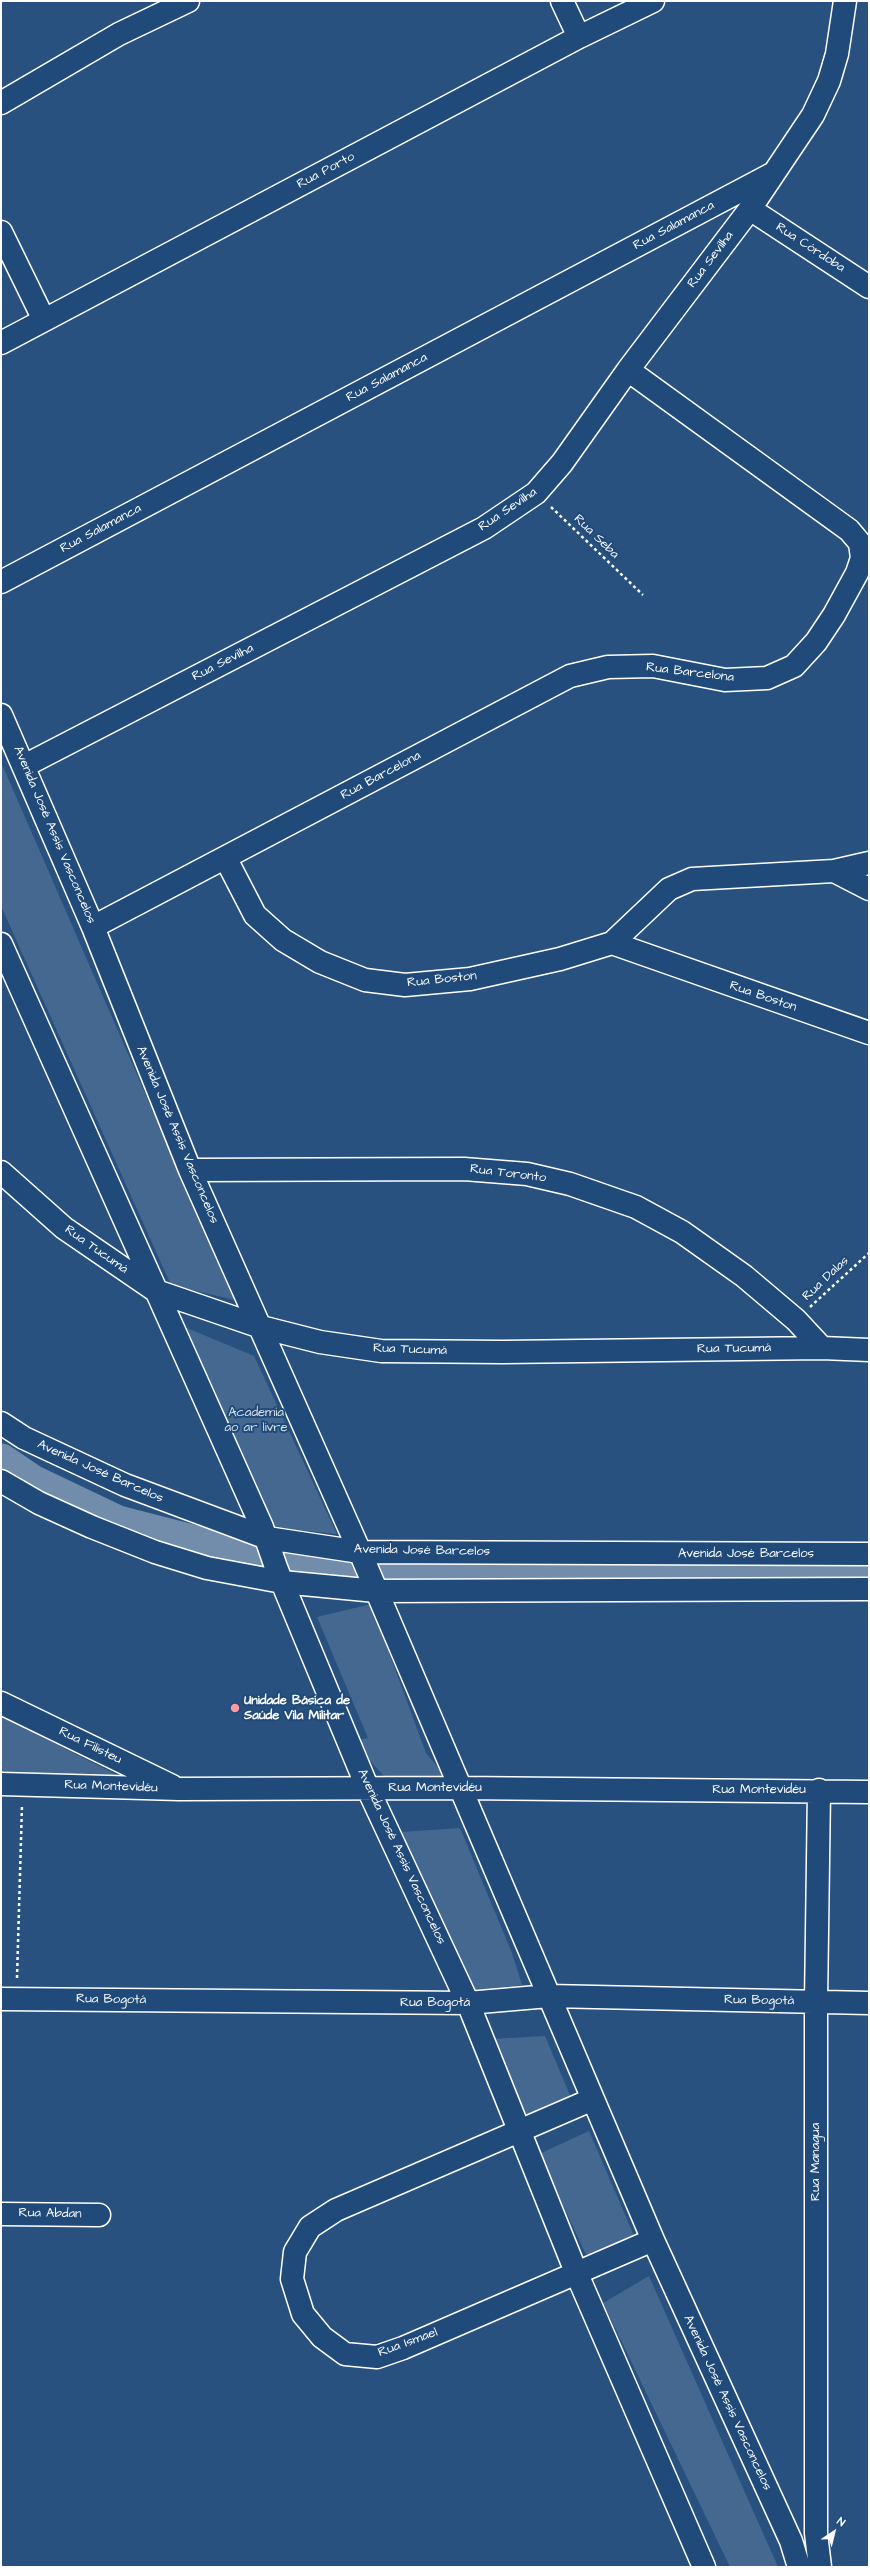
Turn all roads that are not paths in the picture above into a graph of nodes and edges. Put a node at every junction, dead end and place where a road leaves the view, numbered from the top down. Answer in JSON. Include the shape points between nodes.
{"nodes":[{"id":1,"x":153,"y":1,"type":"edge"},
{"id":2,"x":188,"y":1,"type":"edge"},
{"id":3,"x":562,"y":1,"type":"edge"},
{"id":4,"x":652,"y":1,"type":"edge"},
{"id":5,"x":845,"y":1,"type":"edge"},
{"id":6,"x":119,"y":34,"type":"junction"},
{"id":7,"x":579,"y":37,"type":"junction"},
{"id":8,"x":1,"y":103,"type":"edge"},
{"id":9,"x":773,"y":173,"type":"junction"},
{"id":10,"x":750,"y":209,"type":"junction"},
{"id":11,"x":1,"y":232,"type":"edge"},
{"id":12,"x":869,"y":287,"type":"edge"},
{"id":13,"x":44,"y":320,"type":"junction"},
{"id":14,"x":1,"y":343,"type":"edge"},
{"id":15,"x":628,"y":370,"type":"junction"},
{"id":16,"x":1,"y":582,"type":"edge"},
{"id":17,"x":1,"y":715,"type":"edge"},
{"id":18,"x":24,"y":766,"type":"junction"},
{"id":19,"x":226,"y":858,"type":"junction"},
{"id":20,"x":869,"y":863,"type":"edge"},
{"id":21,"x":834,"y":870,"type":"junction"},
{"id":22,"x":869,"y":889,"type":"edge"},
{"id":23,"x":93,"y":927,"type":"junction"},
{"id":24,"x":612,"y":943,"type":"junction"},
{"id":25,"x":1,"y":944,"type":"edge"},
{"id":26,"x":869,"y":1033,"type":"edge"},
{"id":27,"x":190,"y":1170,"type":"junction"},
{"id":28,"x":1,"y":1172,"type":"edge"},
{"id":29,"x":156,"y":1291,"type":"junction"},
{"id":30,"x":261,"y":1327,"type":"junction"},
{"id":31,"x":822,"y":1348,"type":"junction"},
{"id":32,"x":869,"y":1350,"type":"edge"},
{"id":33,"x":1,"y":1423,"type":"edge"},
{"id":34,"x":1,"y":1481,"type":"edge"},
{"id":35,"x":869,"y":1554,"type":"edge"},
{"id":36,"x":274,"y":1561,"type":"junction"},
{"id":37,"x":367,"y":1570,"type":"junction"},
{"id":38,"x":869,"y":1589,"type":"edge"},
{"id":39,"x":1,"y":1703,"type":"edge"},
{"id":40,"x":1,"y":1784,"type":"edge"},
{"id":41,"x":460,"y":1788,"type":"junction"},
{"id":42,"x":179,"y":1789,"type":"junction"},
{"id":43,"x":368,"y":1789,"type":"junction"},
{"id":44,"x":819,"y":1790,"type":"junction"},
{"id":45,"x":869,"y":1792,"type":"edge"},
{"id":46,"x":549,"y":1996,"type":"junction"},
{"id":47,"x":9,"y":1999,"type":"edge"},
{"id":48,"x":468,"y":2003,"type":"junction"},
{"id":49,"x":816,"y":2003,"type":"junction"},
{"id":50,"x":869,"y":2003,"type":"edge"},
{"id":51,"x":592,"y":2100,"type":"junction"},
{"id":52,"x":519,"y":2133,"type":"junction"},
{"id":53,"x":1,"y":2214,"type":"edge"},
{"id":54,"x":99,"y":2215,"type":"dead end"},
{"id":55,"x":653,"y":2240,"type":"junction"},
{"id":56,"x":576,"y":2272,"type":"junction"},
{"id":57,"x":816,"y":2533,"type":"junction"},
{"id":58,"x":791,"y":2541,"type":"junction"},
{"id":59,"x":704,"y":2567,"type":"edge"},
{"id":60,"x":799,"y":2567,"type":"edge"},
{"id":61,"x":820,"y":2567,"type":"edge"}],
"edges":[{"from":1,"to":6,"type":"street"},
{"from":2,"to":6,"type":"street"},
{"from":3,"to":7,"type":"street"},
{"from":4,"to":7,"type":"street","name":"Rua Porto"},
{"from":5,"to":9,"type":"street","name":"Rua Sevilha","via":[[837,54],[829,81],[813,115]]},
{"from":6,"to":8,"type":"street"},
{"from":7,"to":13,"type":"street","name":"Rua Porto"},
{"from":9,"to":10,"type":"street","name":"Rua Sevilha"},
{"from":9,"to":16,"type":"street","name":"Rua Salamanca"},
{"from":10,"to":12,"type":"street","name":"Rua Córdoba"},
{"from":10,"to":15,"type":"street","name":"Rua Sevilha"},
{"from":11,"to":13,"type":"street"},
{"from":13,"to":14,"type":"street","name":"Rua Porto"},
{"from":15,"to":18,"type":"street","name":"Rua Sevilha","via":[[562,464],[536,493],[484,528]]},
{"from":15,"to":19,"type":"street","name":"Rua Barcelona","via":[[849,530],[860,543],[862,558],[857,573],[816,642],[794,666],[767,678],[725,680],[653,666],[608,667],[570,676]]},
{"from":17,"to":18,"type":"street","name":"Avenida José Assis Vasconcelos"},
{"from":18,"to":23,"type":"street","name":"Avenida José Assis Vasconcelos"},
{"from":19,"to":23,"type":"street","name":"Rua Barcelona"},
{"from":19,"to":24,"type":"street","name":"Rua Boston","via":[[255,915],[283,940],[320,962],[365,980],[405,985],[470,979],[560,959]]},
{"from":20,"to":21,"type":"street","name":"Rua Boston"},
{"from":21,"to":22,"type":"street"},
{"from":21,"to":24,"type":"street","name":"Rua Boston","via":[[692,879],[670,889]]},
{"from":23,"to":27,"type":"street","name":"Avenida José Assis Vasconcelos"},
{"from":24,"to":26,"type":"street","name":"Rua Boston"},
{"from":25,"to":29,"type":"street","name":"Avenida José Assis Vasconcelos"},
{"from":27,"to":30,"type":"street","name":"Avenida José Assis Vasconcelos"},
{"from":27,"to":31,"type":"street","name":"Rua Toronto","via":[[464,1169],[527,1174],[570,1184],[636,1207],[682,1232],[744,1276],[796,1320]]},
{"from":28,"to":29,"type":"street","name":"Rua Tucumá","via":[[64,1228]]},
{"from":29,"to":30,"type":"street","name":"Rua Tucumá"},
{"from":29,"to":36,"type":"street","name":"Avenida José Assis Vasconcelos"},
{"from":30,"to":31,"type":"street","name":"Rua Tucumá","via":[[320,1342],[381,1351]]},
{"from":30,"to":37,"type":"street","name":"Avenida José Assis Vasconcelos"},
{"from":31,"to":32,"type":"street","name":"Rua Tucumá"},
{"from":33,"to":36,"type":"street","name":"Avenida José Barcelos","via":[[24,1438],[125,1485]]},
{"from":34,"to":36,"type":"street","name":"Avenida José Barcelos","via":[[39,1503],[92,1527],[155,1552],[207,1568]]},
{"from":35,"to":37,"type":"street","name":"Avenida José Barcelos"},
{"from":36,"to":37,"type":"street","name":"Avenida José Barcelos"},
{"from":36,"to":37,"type":"street","name":"Avenida José Barcelos"},
{"from":36,"to":43,"type":"street","name":"Avenida José Assis Vasconcelos"},
{"from":37,"to":38,"type":"street","name":"Avenida José Barcelos"},
{"from":37,"to":41,"type":"street","name":"Avenida José Assis Vasconcelos"},
{"from":39,"to":42,"type":"street","name":"Rua Filisteu"},
{"from":40,"to":42,"type":"street","name":"Rua Montevidéu"},
{"from":41,"to":43,"type":"street","name":"Rua Montevidéu"},
{"from":41,"to":44,"type":"street","name":"Rua Montevidéu"},
{"from":41,"to":46,"type":"street","name":"Avenida José Assis Vasconcelos"},
{"from":42,"to":43,"type":"street","name":"Rua Montevidéu"},
{"from":43,"to":48,"type":"street","name":"Avenida José Assis Vasconcelos"},
{"from":44,"to":45,"type":"street","name":"Rua Montevidéu"},
{"from":44,"to":49,"type":"street","name":"Rua Managua"},
{"from":46,"to":48,"type":"street","name":"Rua Bogotá"},
{"from":46,"to":49,"type":"street","name":"Rua Bogotá"},
{"from":46,"to":51,"type":"street","name":"Avenida José Assis Vasconcelos"},
{"from":47,"to":48,"type":"street","name":"Rua Bogotá"},
{"from":48,"to":52,"type":"street","name":"Avenida José Assis Vasconcelos"},
{"from":49,"to":50,"type":"street","name":"Rua Bogotá"},
{"from":49,"to":57,"type":"street","name":"Rua Managua"},
{"from":51,"to":52,"type":"street"},
{"from":51,"to":55,"type":"street","name":"Avenida José Assis Vasconcelos"},
{"from":52,"to":56,"type":"street","name":"Avenida José Assis Vasconcelos"},
{"from":52,"to":56,"type":"street","name":"Rua Ismael","via":[[336,2210],[310,2227],[295,2252],[292,2280],[303,2314],[322,2337],[345,2354],[377,2356],[403,2348]]},
{"from":53,"to":54,"type":"street","name":"Rua Abdan"},
{"from":55,"to":56,"type":"street"},
{"from":55,"to":58,"type":"street","name":"Avenida José Assis Vasconcelos"},
{"from":56,"to":59,"type":"street","name":"Avenida José Assis Vasconcelos"},
{"from":57,"to":58,"type":"street"},
{"from":57,"to":61,"type":"street","name":"Rua Managua"},
{"from":58,"to":60,"type":"street","name":"Avenida José Assis Vasconcelos"}]}
